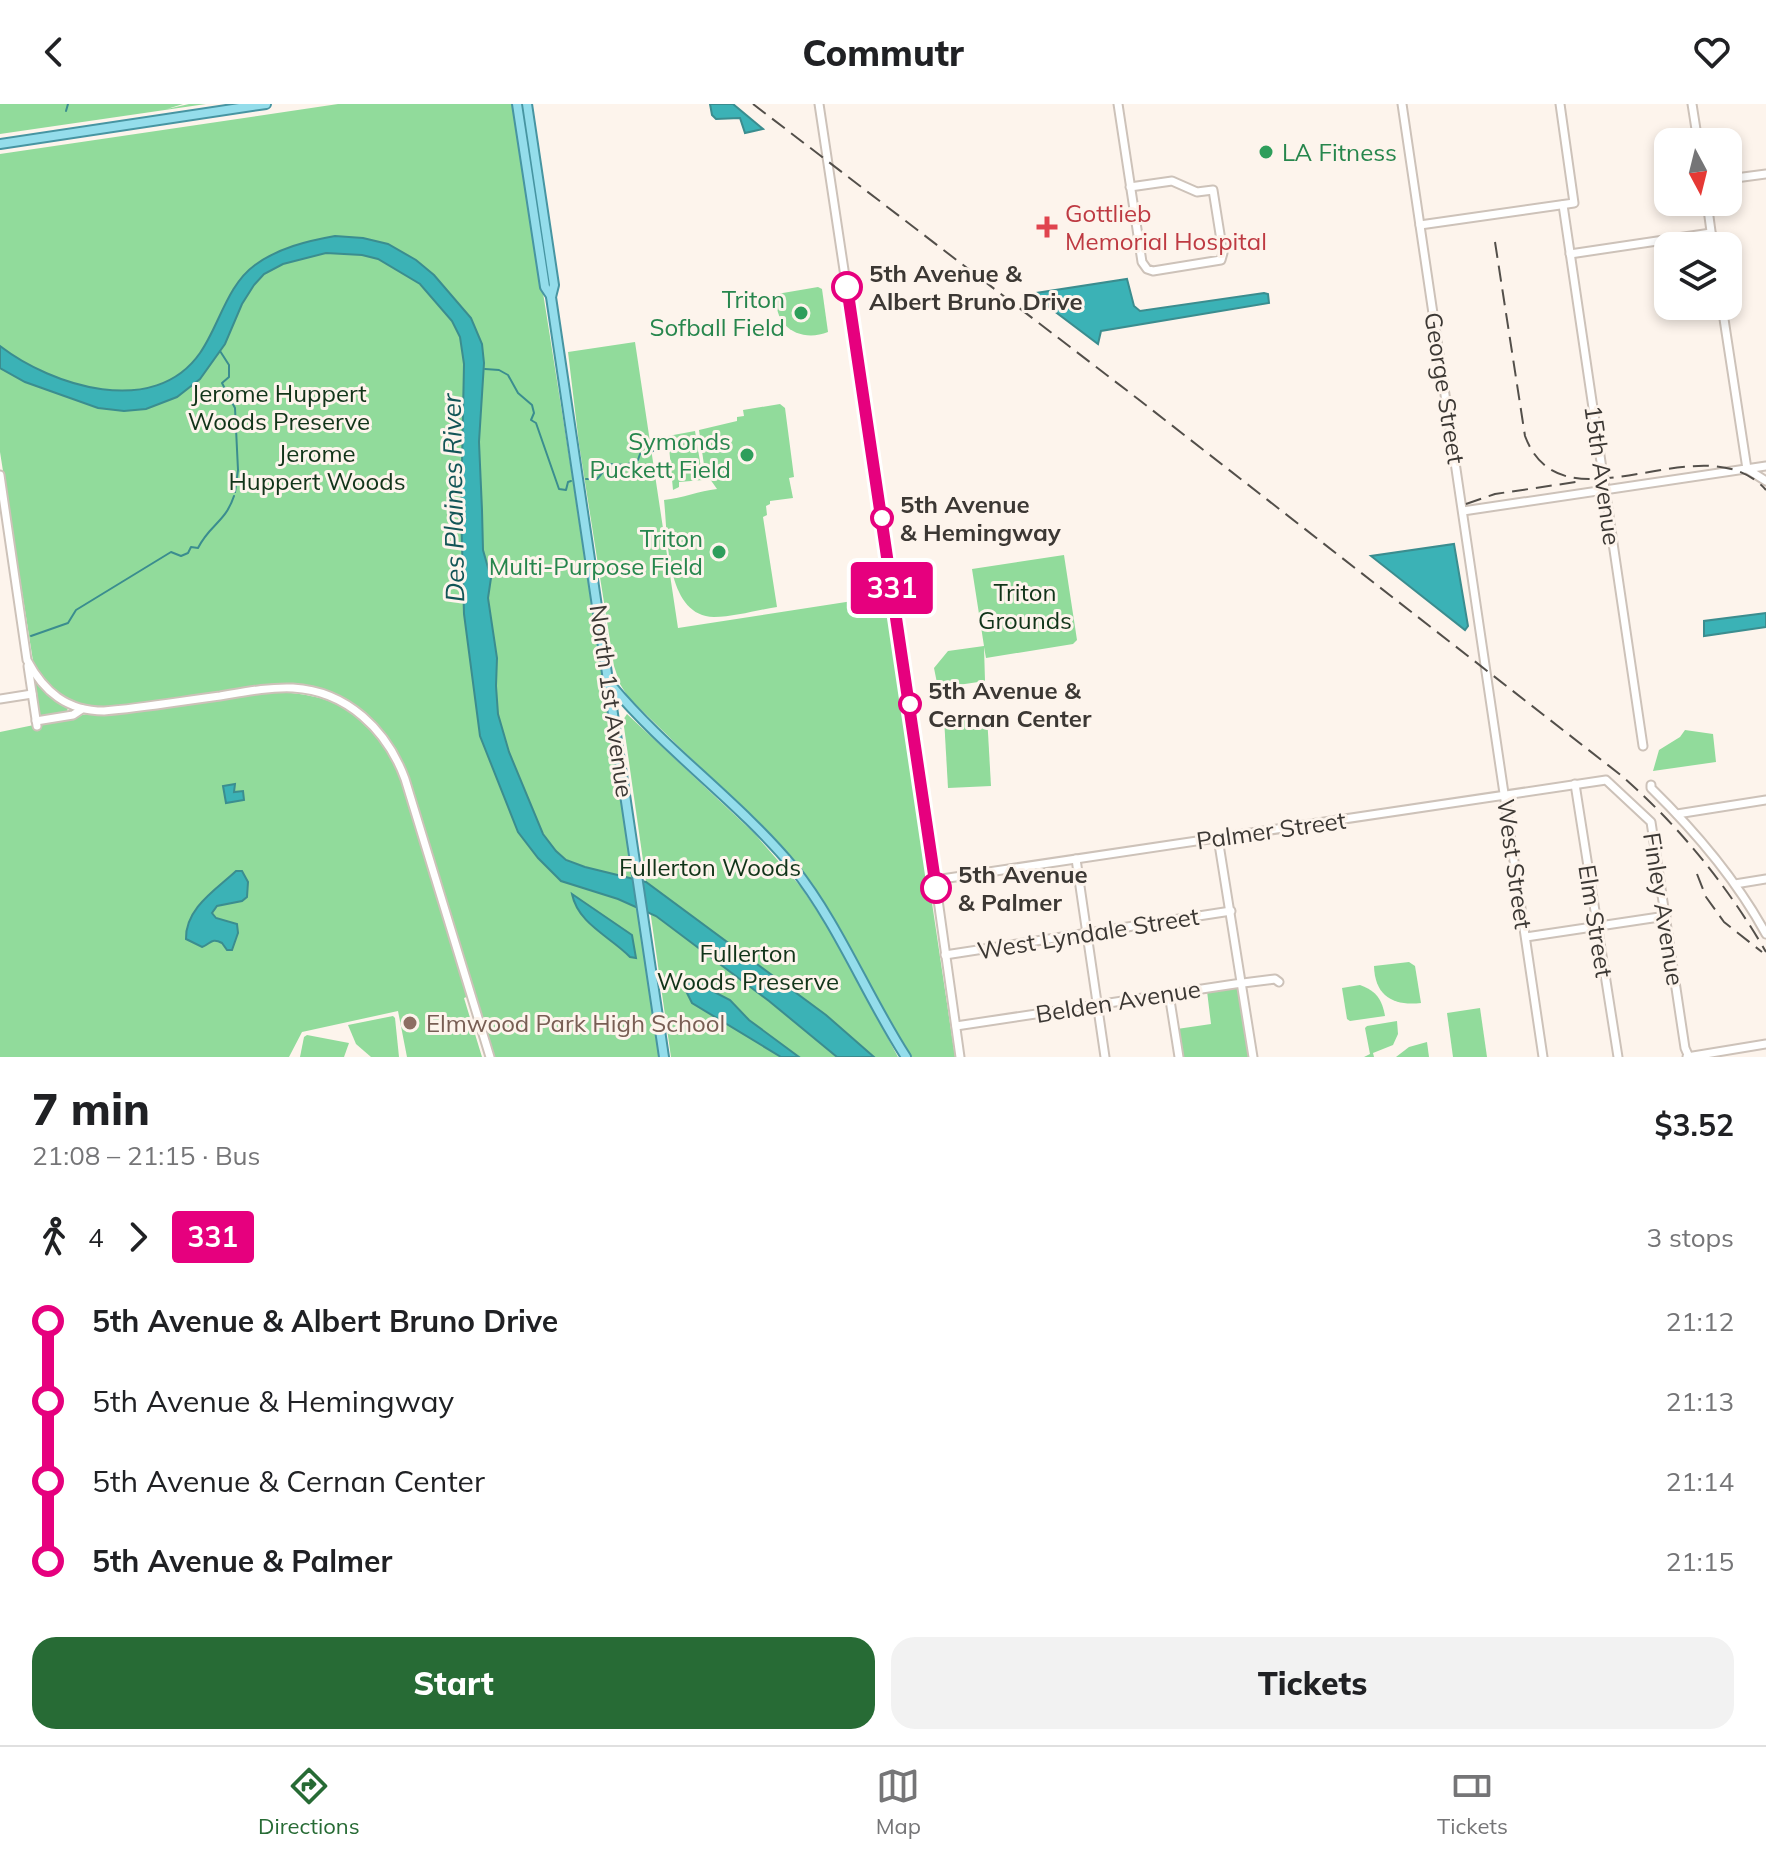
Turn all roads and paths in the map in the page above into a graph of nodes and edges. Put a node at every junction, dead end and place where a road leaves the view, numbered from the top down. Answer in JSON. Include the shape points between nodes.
{"nodes":[{"id":1,"x":266,"y":104,"type":"edge"},
{"id":2,"x":517,"y":104,"type":"edge"},
{"id":3,"x":527,"y":104,"type":"edge"},
{"id":4,"x":819,"y":104,"type":"edge"},
{"id":5,"x":1118,"y":104,"type":"edge"},
{"id":6,"x":1402,"y":104,"type":"edge"},
{"id":7,"x":1560,"y":104,"type":"edge"},
{"id":8,"x":1692,"y":104,"type":"edge"},
{"id":9,"x":233,"y":106,"type":"edge"},
{"id":10,"x":1696,"y":128,"type":"edge"},
{"id":11,"x":0,"y":144,"type":"edge"},
{"id":12,"x":1766,"y":174,"type":"edge"},
{"id":13,"x":1742,"y":177,"type":"edge"},
{"id":14,"x":1130,"y":187,"type":"junction"},
{"id":15,"x":1563,"y":205,"type":"junction"},
{"id":16,"x":1420,"y":225,"type":"junction"},
{"id":17,"x":1654,"y":241,"type":"edge"},
{"id":18,"x":1570,"y":254,"type":"junction"},
{"id":19,"x":551,"y":297,"type":"junction"},
{"id":20,"x":1724,"y":320,"type":"edge"},
{"id":21,"x":1766,"y":466,"type":"edge"},
{"id":22,"x":1747,"y":469,"type":"junction"},
{"id":23,"x":0,"y":475,"type":"edge"},
{"id":24,"x":1766,"y":481,"type":"edge"},
{"id":25,"x":1605,"y":489,"type":"junction"},
{"id":26,"x":1463,"y":511,"type":"junction"},
{"id":27,"x":27,"y":660,"type":"junction"},
{"id":28,"x":1487,"y":672,"type":"joint"},
{"id":29,"x":610,"y":683,"type":"junction"},
{"id":30,"x":32,"y":694,"type":"junction"},
{"id":31,"x":0,"y":699,"type":"edge"},
{"id":32,"x":82,"y":709,"type":"junction"},
{"id":33,"x":633,"y":710,"type":"junction"},
{"id":34,"x":615,"y":722,"type":"junction"},
{"id":35,"x":1643,"y":746,"type":"dead end"},
{"id":36,"x":1606,"y":780,"type":"joint"},
{"id":37,"x":1575,"y":784,"type":"junction"},
{"id":38,"x":1651,"y":785,"type":"dead end"},
{"id":39,"x":1505,"y":795,"type":"junction"},
{"id":40,"x":1766,"y":800,"type":"edge"},
{"id":41,"x":1677,"y":814,"type":"junction"},
{"id":42,"x":1218,"y":838,"type":"junction"},
{"id":43,"x":1076,"y":859,"type":"junction"},
{"id":44,"x":1766,"y":879,"type":"edge"},
{"id":45,"x":935,"y":880,"type":"junction"},
{"id":46,"x":1735,"y":884,"type":"junction"},
{"id":47,"x":1231,"y":911,"type":"junction"},
{"id":48,"x":1666,"y":916,"type":"junction"},
{"id":49,"x":1597,"y":927,"type":"junction"},
{"id":50,"x":1087,"y":933,"type":"junction"},
{"id":51,"x":1766,"y":934,"type":"edge"},
{"id":52,"x":1526,"y":937,"type":"junction"},
{"id":53,"x":945,"y":955,"type":"junction"},
{"id":54,"x":1279,"y":982,"type":"dead end"},
{"id":55,"x":1242,"y":984,"type":"junction"},
{"id":56,"x":1169,"y":994,"type":"junction"},
{"id":57,"x":1097,"y":1004,"type":"junction"},
{"id":58,"x":956,"y":1026,"type":"junction"},
{"id":59,"x":1763,"y":1045,"type":"edge"},
{"id":60,"x":1762,"y":1056,"type":"edge"},
{"id":61,"x":490,"y":1057,"type":"edge"},
{"id":62,"x":664,"y":1057,"type":"edge"},
{"id":63,"x":906,"y":1057,"type":"edge"},
{"id":64,"x":960,"y":1057,"type":"edge"},
{"id":65,"x":1105,"y":1057,"type":"edge"},
{"id":66,"x":1179,"y":1057,"type":"edge"},
{"id":67,"x":1253,"y":1057,"type":"edge"},
{"id":68,"x":1543,"y":1057,"type":"edge"},
{"id":69,"x":1618,"y":1057,"type":"edge"},
{"id":70,"x":1688,"y":1057,"type":"edge"}],
"edges":[{"from":1,"to":9,"type":"main road"},
{"from":2,"to":19,"type":"main road","name":"North 1st Avenue","via":[[545,287]]},
{"from":3,"to":19,"type":"main road","name":"North 1st Avenue","via":[[554,285]]},
{"from":4,"to":45,"type":"street"},
{"from":5,"to":14,"type":"street"},
{"from":6,"to":16,"type":"street","name":"George Street"},
{"from":7,"to":15,"type":"street","via":[[1574,203]]},
{"from":8,"to":10,"type":"street"},
{"from":9,"to":11,"type":"main road"},
{"from":12,"to":13,"type":"street"},
{"from":14,"to":14,"type":"street","via":[[1147,269],[1221,260],[1213,190],[1197,192],[1172,181]]},
{"from":15,"to":16,"type":"street"},
{"from":15,"to":18,"type":"street","name":"15th Avenue"},
{"from":16,"to":26,"type":"street","name":"George Street"},
{"from":17,"to":18,"type":"street"},
{"from":18,"to":25,"type":"street","name":"15th Avenue"},
{"from":19,"to":29,"type":"main road","name":"North 1st Avenue"},
{"from":20,"to":22,"type":"street"},
{"from":21,"to":22,"type":"street"},
{"from":22,"to":24,"type":"street"},
{"from":22,"to":25,"type":"street"},
{"from":23,"to":27,"type":"street"},
{"from":25,"to":26,"type":"street"},
{"from":25,"to":35,"type":"street","name":"15th Avenue"},
{"from":26,"to":28,"type":"street","name":"George Street"},
{"from":27,"to":30,"type":"street"},
{"from":27,"to":32,"type":"street","via":[[53,695]]},
{"from":28,"to":39,"type":"street","name":"West Street"},
{"from":29,"to":33,"type":"main road"},
{"from":29,"to":34,"type":"main road","name":"North 1st Avenue"},
{"from":30,"to":31,"type":"street"},
{"from":30,"to":32,"type":"street","via":[[36,723]]},
{"from":32,"to":61,"type":"street","via":[[116,710],[293,688],[331,697],[363,716],[390,747],[405,779]]},
{"from":33,"to":34,"type":"main road"},
{"from":33,"to":63,"type":"main road","via":[[766,838],[805,884]]},
{"from":34,"to":62,"type":"main road","name":"North 1st Avenue"},
{"from":36,"to":37,"type":"street","name":"Palmer Street"},
{"from":36,"to":48,"type":"street","name":"Finley Avenue","via":[[1650,819]]},
{"from":37,"to":39,"type":"street","name":"Palmer Street"},
{"from":37,"to":49,"type":"street","name":"Elm Street"},
{"from":38,"to":41,"type":"street"},
{"from":39,"to":42,"type":"street","name":"Palmer Street"},
{"from":39,"to":52,"type":"street","name":"West Street"},
{"from":40,"to":41,"type":"street"},
{"from":41,"to":46,"type":"street"},
{"from":42,"to":43,"type":"street","name":"Palmer Street"},
{"from":42,"to":47,"type":"street"},
{"from":43,"to":45,"type":"street","name":"Palmer Street"},
{"from":43,"to":50,"type":"street"},
{"from":44,"to":46,"type":"street"},
{"from":45,"to":53,"type":"street"},
{"from":46,"to":51,"type":"street"},
{"from":47,"to":50,"type":"street","name":"West Lyndale Street"},
{"from":47,"to":55,"type":"street"},
{"from":48,"to":49,"type":"street"},
{"from":48,"to":70,"type":"street","name":"Finley Avenue"},
{"from":49,"to":52,"type":"street"},
{"from":49,"to":69,"type":"street","name":"Elm Street"},
{"from":50,"to":53,"type":"street","name":"West Lyndale Street"},
{"from":50,"to":57,"type":"street"},
{"from":52,"to":68,"type":"street","name":"West Street"},
{"from":53,"to":58,"type":"street"},
{"from":54,"to":55,"type":"street","name":"Belden Avenue"},
{"from":55,"to":56,"type":"street","name":"Belden Avenue"},
{"from":55,"to":67,"type":"street"},
{"from":56,"to":57,"type":"street","name":"Belden Avenue"},
{"from":56,"to":66,"type":"street"},
{"from":57,"to":58,"type":"street","name":"Belden Avenue"},
{"from":57,"to":65,"type":"street"},
{"from":58,"to":64,"type":"street"},
{"from":59,"to":60,"type":"street"},
{"from":59,"to":70,"type":"street"}]}
